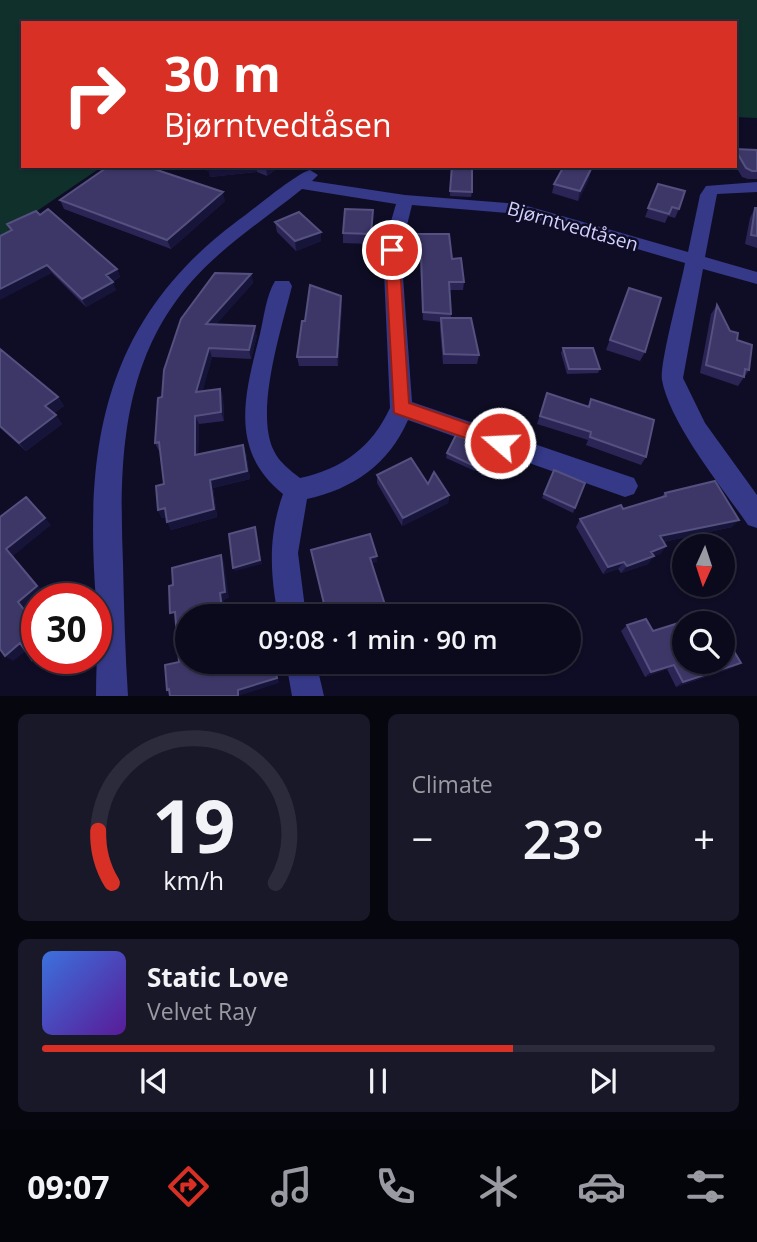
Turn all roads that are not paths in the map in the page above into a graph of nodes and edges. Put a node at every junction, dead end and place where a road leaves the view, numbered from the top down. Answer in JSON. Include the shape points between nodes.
{"nodes":[{"id":1,"x":757,"y":187,"type":"edge"},
{"id":2,"x":405,"y":200,"type":"junction"},
{"id":3,"x":696,"y":261,"type":"junction"},
{"id":4,"x":757,"y":278,"type":"edge"},
{"id":5,"x":282,"y":286,"type":"dead end"},
{"id":6,"x":401,"y":408,"type":"junction"},
{"id":7,"x":625,"y":486,"type":"dead end"},
{"id":8,"x":297,"y":489,"type":"junction"},
{"id":9,"x":757,"y":516,"type":"edge"},
{"id":10,"x":290,"y":604,"type":"edge"},
{"id":11,"x":303,"y":674,"type":"edge"},
{"id":12,"x":112,"y":696,"type":"edge"},
{"id":13,"x":308,"y":696,"type":"edge"}],
"edges":[{"from":1,"to":3,"type":"street","via":[[712,189]]},
{"from":2,"to":3,"type":"street","name":"Bjørntvedtåsen","via":[[520,209]]},
{"from":2,"to":6,"type":"street","via":[[392,250]]},
{"from":2,"to":12,"type":"street","name":"Bjørntvedtåsen","via":[[305,180],[184,277],[147,328],[127,371],[112,429],[107,475]]},
{"from":3,"to":4,"type":"street","name":"Bjørntvedtåsen"},
{"from":3,"to":9,"type":"street","via":[[672,378],[692,419]]},
{"from":5,"to":8,"type":"street","via":[[260,386],[259,449],[275,473]]},
{"from":6,"to":7,"type":"street"},
{"from":6,"to":8,"type":"street","via":[[374,455],[330,483]]},
{"from":8,"to":10,"type":"street","via":[[286,518],[282,566]]},
{"from":11,"to":13,"type":"street"}]}
